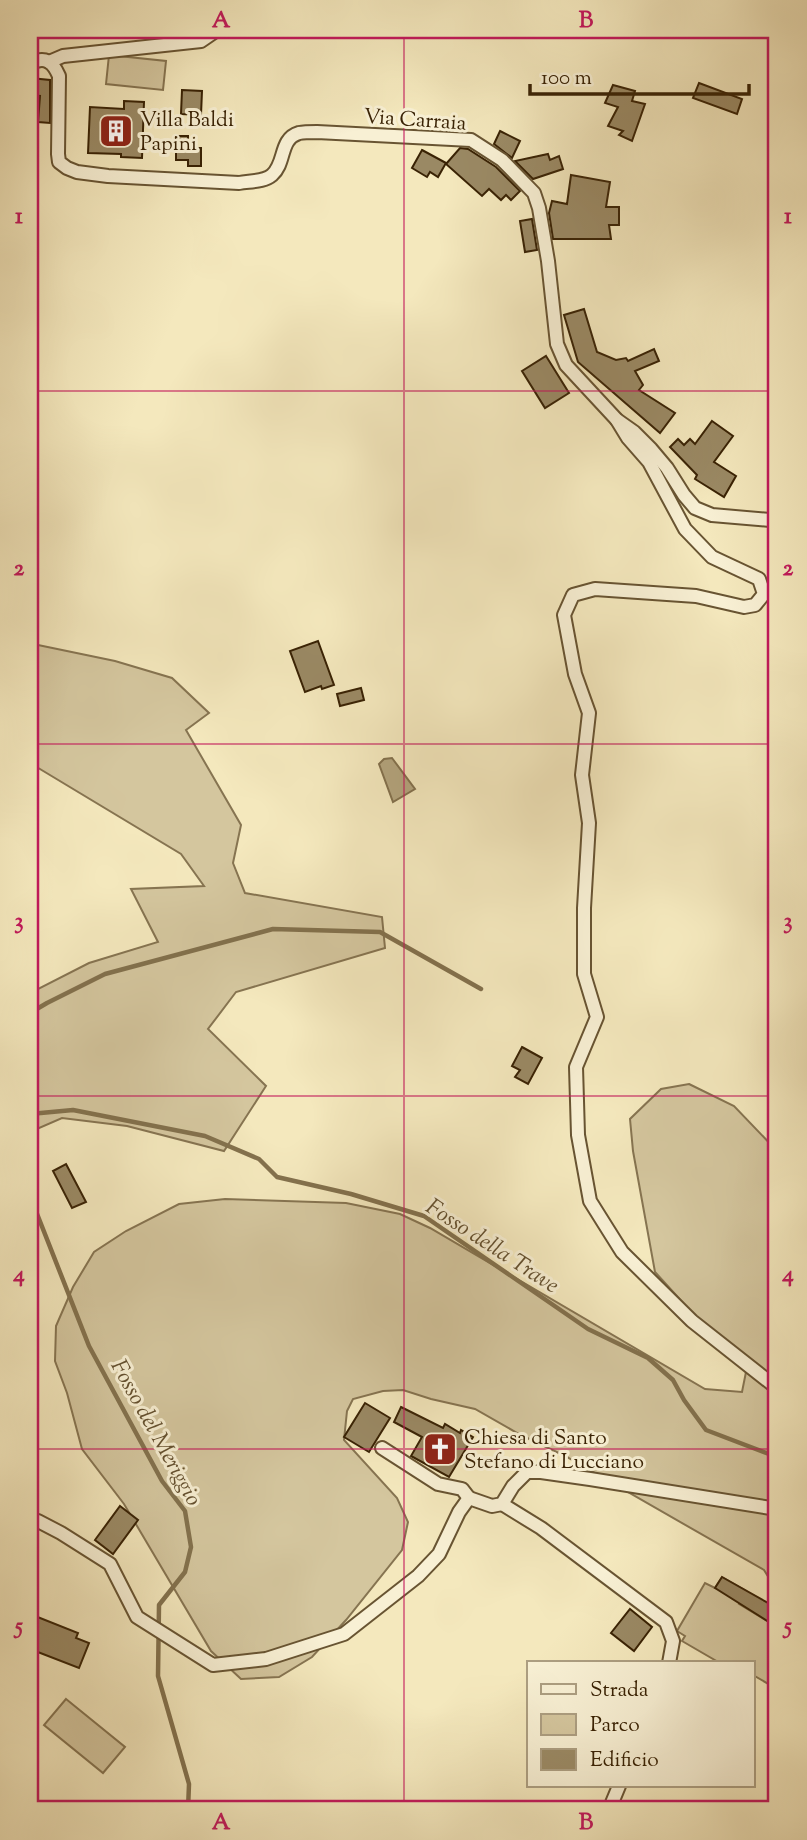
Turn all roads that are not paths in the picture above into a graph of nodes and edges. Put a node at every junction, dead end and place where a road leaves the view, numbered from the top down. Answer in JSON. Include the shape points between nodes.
{"nodes":[{"id":1,"x":217,"y":30,"type":"edge"},
{"id":2,"x":49,"y":62,"type":"junction"},
{"id":3,"x":30,"y":64,"type":"edge"},
{"id":4,"x":617,"y":420,"type":"junction"},
{"id":5,"x":777,"y":523,"type":"edge"},
{"id":6,"x":777,"y":1388,"type":"edge"},
{"id":7,"x":382,"y":1448,"type":"dead end"},
{"id":8,"x":469,"y":1498,"type":"junction"},
{"id":9,"x":502,"y":1504,"type":"junction"},
{"id":10,"x":777,"y":1509,"type":"edge"},
{"id":11,"x":30,"y":1521,"type":"edge"},
{"id":12,"x":669,"y":1661,"type":"edge"},
{"id":13,"x":619,"y":1787,"type":"edge"},
{"id":14,"x":609,"y":1810,"type":"edge"}],
"edges":[{"from":1,"to":2,"type":"street","via":[[201,41],[63,56]]},
{"from":2,"to":3,"type":"street"},
{"from":2,"to":4,"type":"street","name":"Via Carraia","via":[[59,76],[59,162],[77,172],[239,183],[271,176],[285,145],[299,133],[471,140],[502,160],[534,193],[548,261],[557,344],[566,365]]},
{"from":4,"to":5,"type":"street","name":"Via Carraia","via":[[651,449],[695,508],[712,515]]},
{"from":4,"to":6,"type":"street","via":[[649,462],[685,529],[712,556],[759,579],[764,594],[755,606],[744,607],[696,596],[595,589],[573,595],[564,615],[575,674],[589,713],[582,775],[589,822],[584,974],[597,1017],[576,1067],[578,1135],[590,1201],[622,1252],[692,1321]]},
{"from":7,"to":8,"type":"street","via":[[438,1484],[462,1489]]},
{"from":8,"to":9,"type":"street","via":[[492,1506]]},
{"from":8,"to":11,"type":"street","via":[[439,1555],[344,1634],[266,1659],[213,1665],[137,1617],[110,1564],[61,1533]]},
{"from":9,"to":10,"type":"street","via":[[527,1472],[541,1472]]},
{"from":9,"to":12,"type":"street","via":[[666,1622],[673,1641]]},
{"from":13,"to":14,"type":"street"}]}
